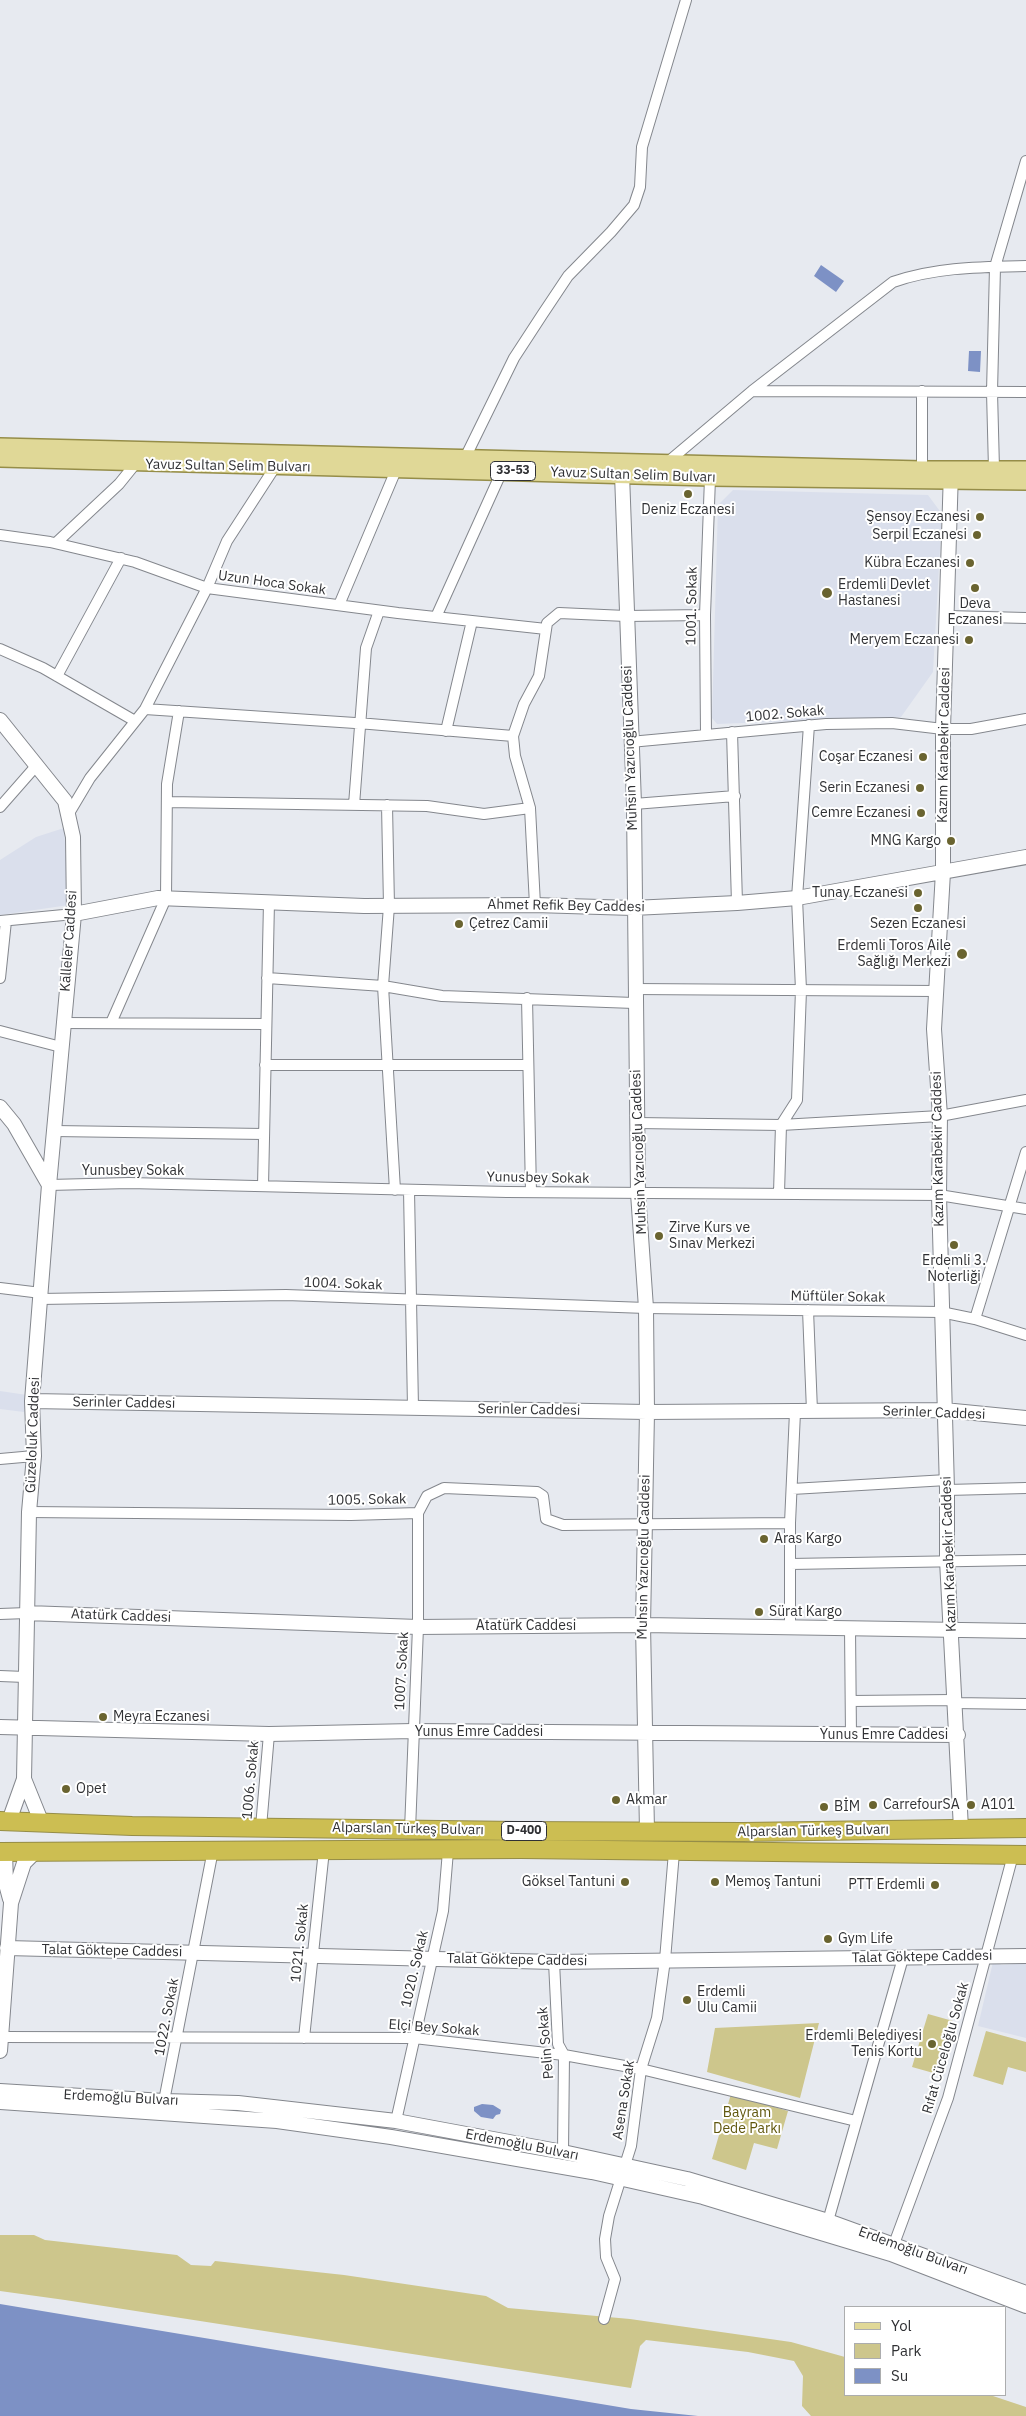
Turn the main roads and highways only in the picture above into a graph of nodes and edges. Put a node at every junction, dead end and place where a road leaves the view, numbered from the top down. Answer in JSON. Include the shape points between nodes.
{"nodes":[{"id":1,"x":0,"y":446,"type":"edge"},
{"id":2,"x":0,"y":459,"type":"edge"},
{"id":3,"x":1026,"y":469,"type":"edge"},
{"id":4,"x":952,"y":476,"type":"junction"},
{"id":5,"x":1026,"y":482,"type":"edge"},
{"id":6,"x":4,"y":1821,"type":"edge"},
{"id":7,"x":41,"y":1821,"type":"junction"},
{"id":8,"x":1026,"y":1828,"type":"edge"},
{"id":9,"x":3,"y":1852,"type":"edge"},
{"id":10,"x":36,"y":1852,"type":"junction"},
{"id":11,"x":1020,"y":1855,"type":"edge"}],
"edges":[{"from":1,"to":4,"type":"main road","name":"Yavuz Sultan Selim Bulvarı","number":"33-53","via":[[922,469]]},
{"from":2,"to":4,"type":"main road","name":"Yavuz Sultan Selim Bulvarı","number":"33-53","via":[[710,478]]},
{"from":3,"to":4,"type":"main road","name":"Yavuz Sultan Selim Bulvarı","number":"33-53","via":[[994,469]]},
{"from":4,"to":5,"type":"main road","name":"Yavuz Sultan Selim Bulvarı","number":"33-53"},
{"from":6,"to":7,"type":"highway","name":"Alparslan Türkeş Bulvarı","number":"D-400"},
{"from":6,"to":9,"type":"highway"},
{"from":7,"to":8,"type":"highway","name":"Alparslan Türkeş Bulvarı","number":"D-400","via":[[132,1826],[410,1830],[743,1832]]},
{"from":7,"to":10,"type":"highway","via":[[43,1837]]},
{"from":9,"to":10,"type":"highway","name":"Alparslan Türkeş Bulvarı","number":"D-400"},
{"from":10,"to":11,"type":"highway","name":"Alparslan Türkeş Bulvarı","number":"D-400","via":[[521,1849]]}]}
